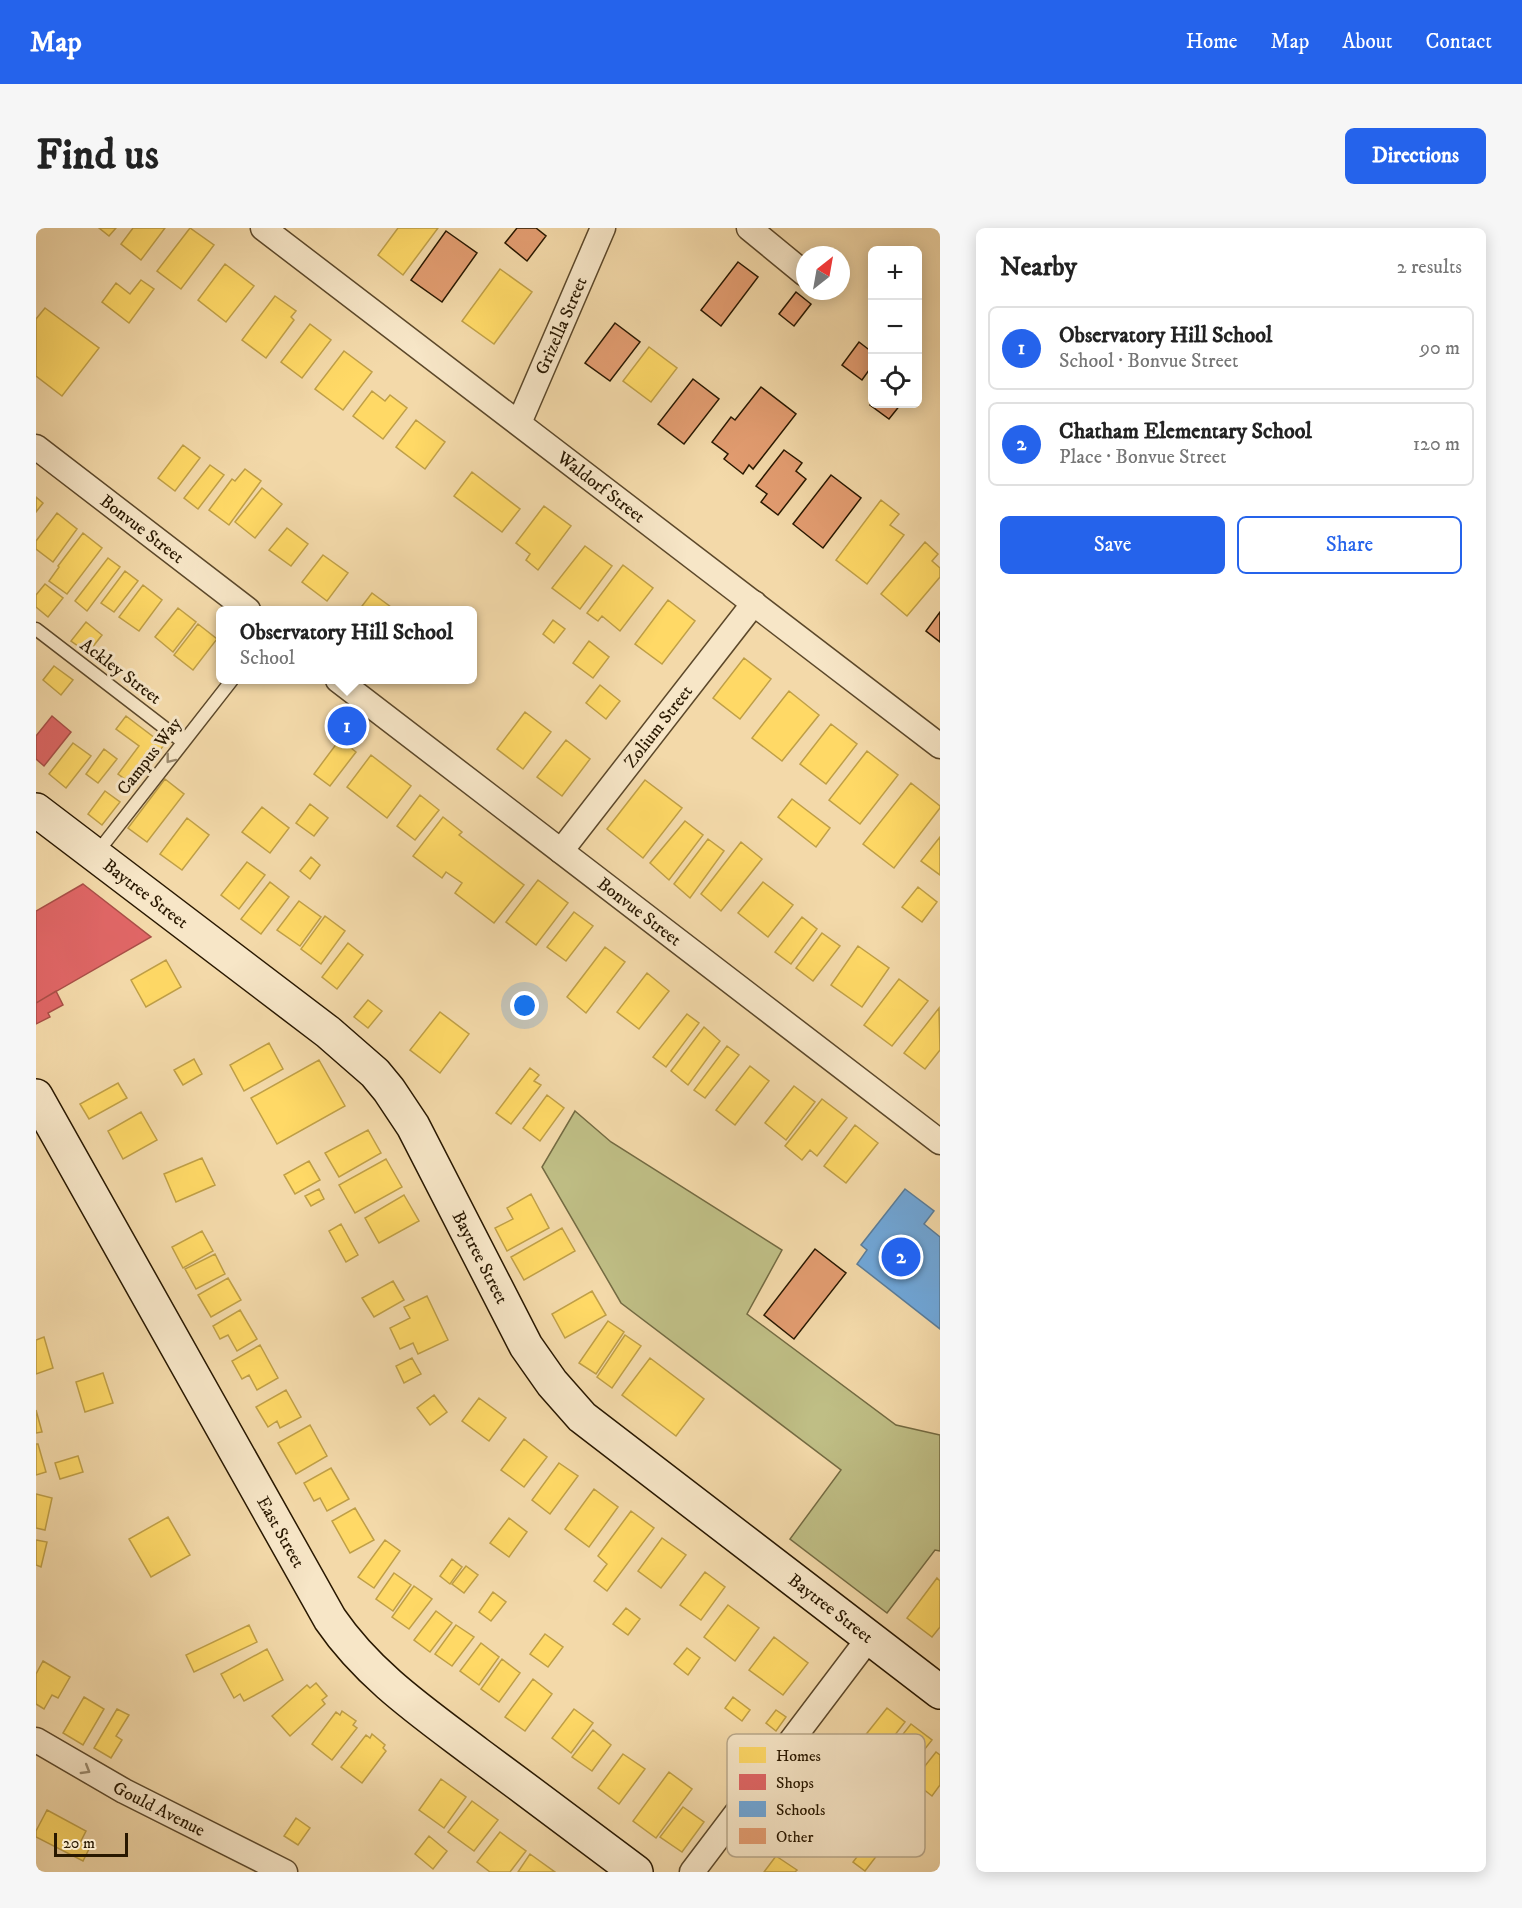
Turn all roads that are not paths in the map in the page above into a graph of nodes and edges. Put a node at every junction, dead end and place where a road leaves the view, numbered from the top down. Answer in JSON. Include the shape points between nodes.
{"nodes":[{"id":1,"x":263,"y":228,"type":"edge"},
{"id":2,"x":603,"y":228,"type":"edge"},
{"id":3,"x":748,"y":228,"type":"edge"},
{"id":4,"x":796,"y":267,"type":"edge"},
{"id":5,"x":519,"y":423,"type":"junction"},
{"id":6,"x":36,"y":447,"type":"edge"},
{"id":7,"x":754,"y":603,"type":"junction"},
{"id":8,"x":243,"y":606,"type":"edge"},
{"id":9,"x":36,"y":629,"type":"edge"},
{"id":10,"x":229,"y":684,"type":"edge"},
{"id":11,"x":343,"y":684,"type":"edge"},
{"id":12,"x":183,"y":742,"type":"junction"},
{"id":13,"x":940,"y":746,"type":"edge"},
{"id":14,"x":36,"y":810,"type":"edge"},
{"id":15,"x":561,"y":851,"type":"junction"},
{"id":16,"x":95,"y":855,"type":"junction"},
{"id":17,"x":36,"y":1096,"type":"edge"},
{"id":18,"x":940,"y":1142,"type":"edge"},
{"id":19,"x":869,"y":1638,"type":"junction"},
{"id":20,"x":940,"y":1692,"type":"edge"},
{"id":21,"x":796,"y":1734,"type":"edge"},
{"id":22,"x":36,"y":1740,"type":"edge"},
{"id":23,"x":727,"y":1826,"type":"edge"},
{"id":24,"x":285,"y":1872,"type":"edge"},
{"id":25,"x":636,"y":1872,"type":"edge"},
{"id":26,"x":692,"y":1872,"type":"edge"}],
"edges":[{"from":1,"to":5,"type":"street","name":"Waldorf Street"},
{"from":2,"to":5,"type":"street","name":"Grizella Street"},
{"from":3,"to":4,"type":"street"},
{"from":5,"to":7,"type":"street","name":"Waldorf Street"},
{"from":6,"to":8,"type":"street","name":"Bonvue Street"},
{"from":7,"to":13,"type":"street","name":"Waldorf Street"},
{"from":7,"to":15,"type":"street","name":"Zolium Street"},
{"from":9,"to":12,"type":"lane","name":"Ackley Street"},
{"from":10,"to":12,"type":"lane","name":"Campus Way"},
{"from":11,"to":15,"type":"street","name":"Bonvue Street"},
{"from":12,"to":16,"type":"lane","name":"Campus Way","one_way":true},
{"from":14,"to":16,"type":"street","name":"Baytree Street"},
{"from":15,"to":18,"type":"street","name":"Bonvue Street"},
{"from":16,"to":19,"type":"street","name":"Baytree Street","via":[[328,1032],[375,1073],[412,1126],[526,1346],[567,1402],[598,1431]]},
{"from":17,"to":25,"type":"street","name":"East Street","via":[[344,1639],[398,1693]]},
{"from":19,"to":20,"type":"street","name":"Baytree Street"},
{"from":19,"to":21,"type":"street"},
{"from":22,"to":24,"type":"street","name":"Gould Avenue","one_way":true,"via":[[124,1791]]},
{"from":23,"to":26,"type":"street"}]}
